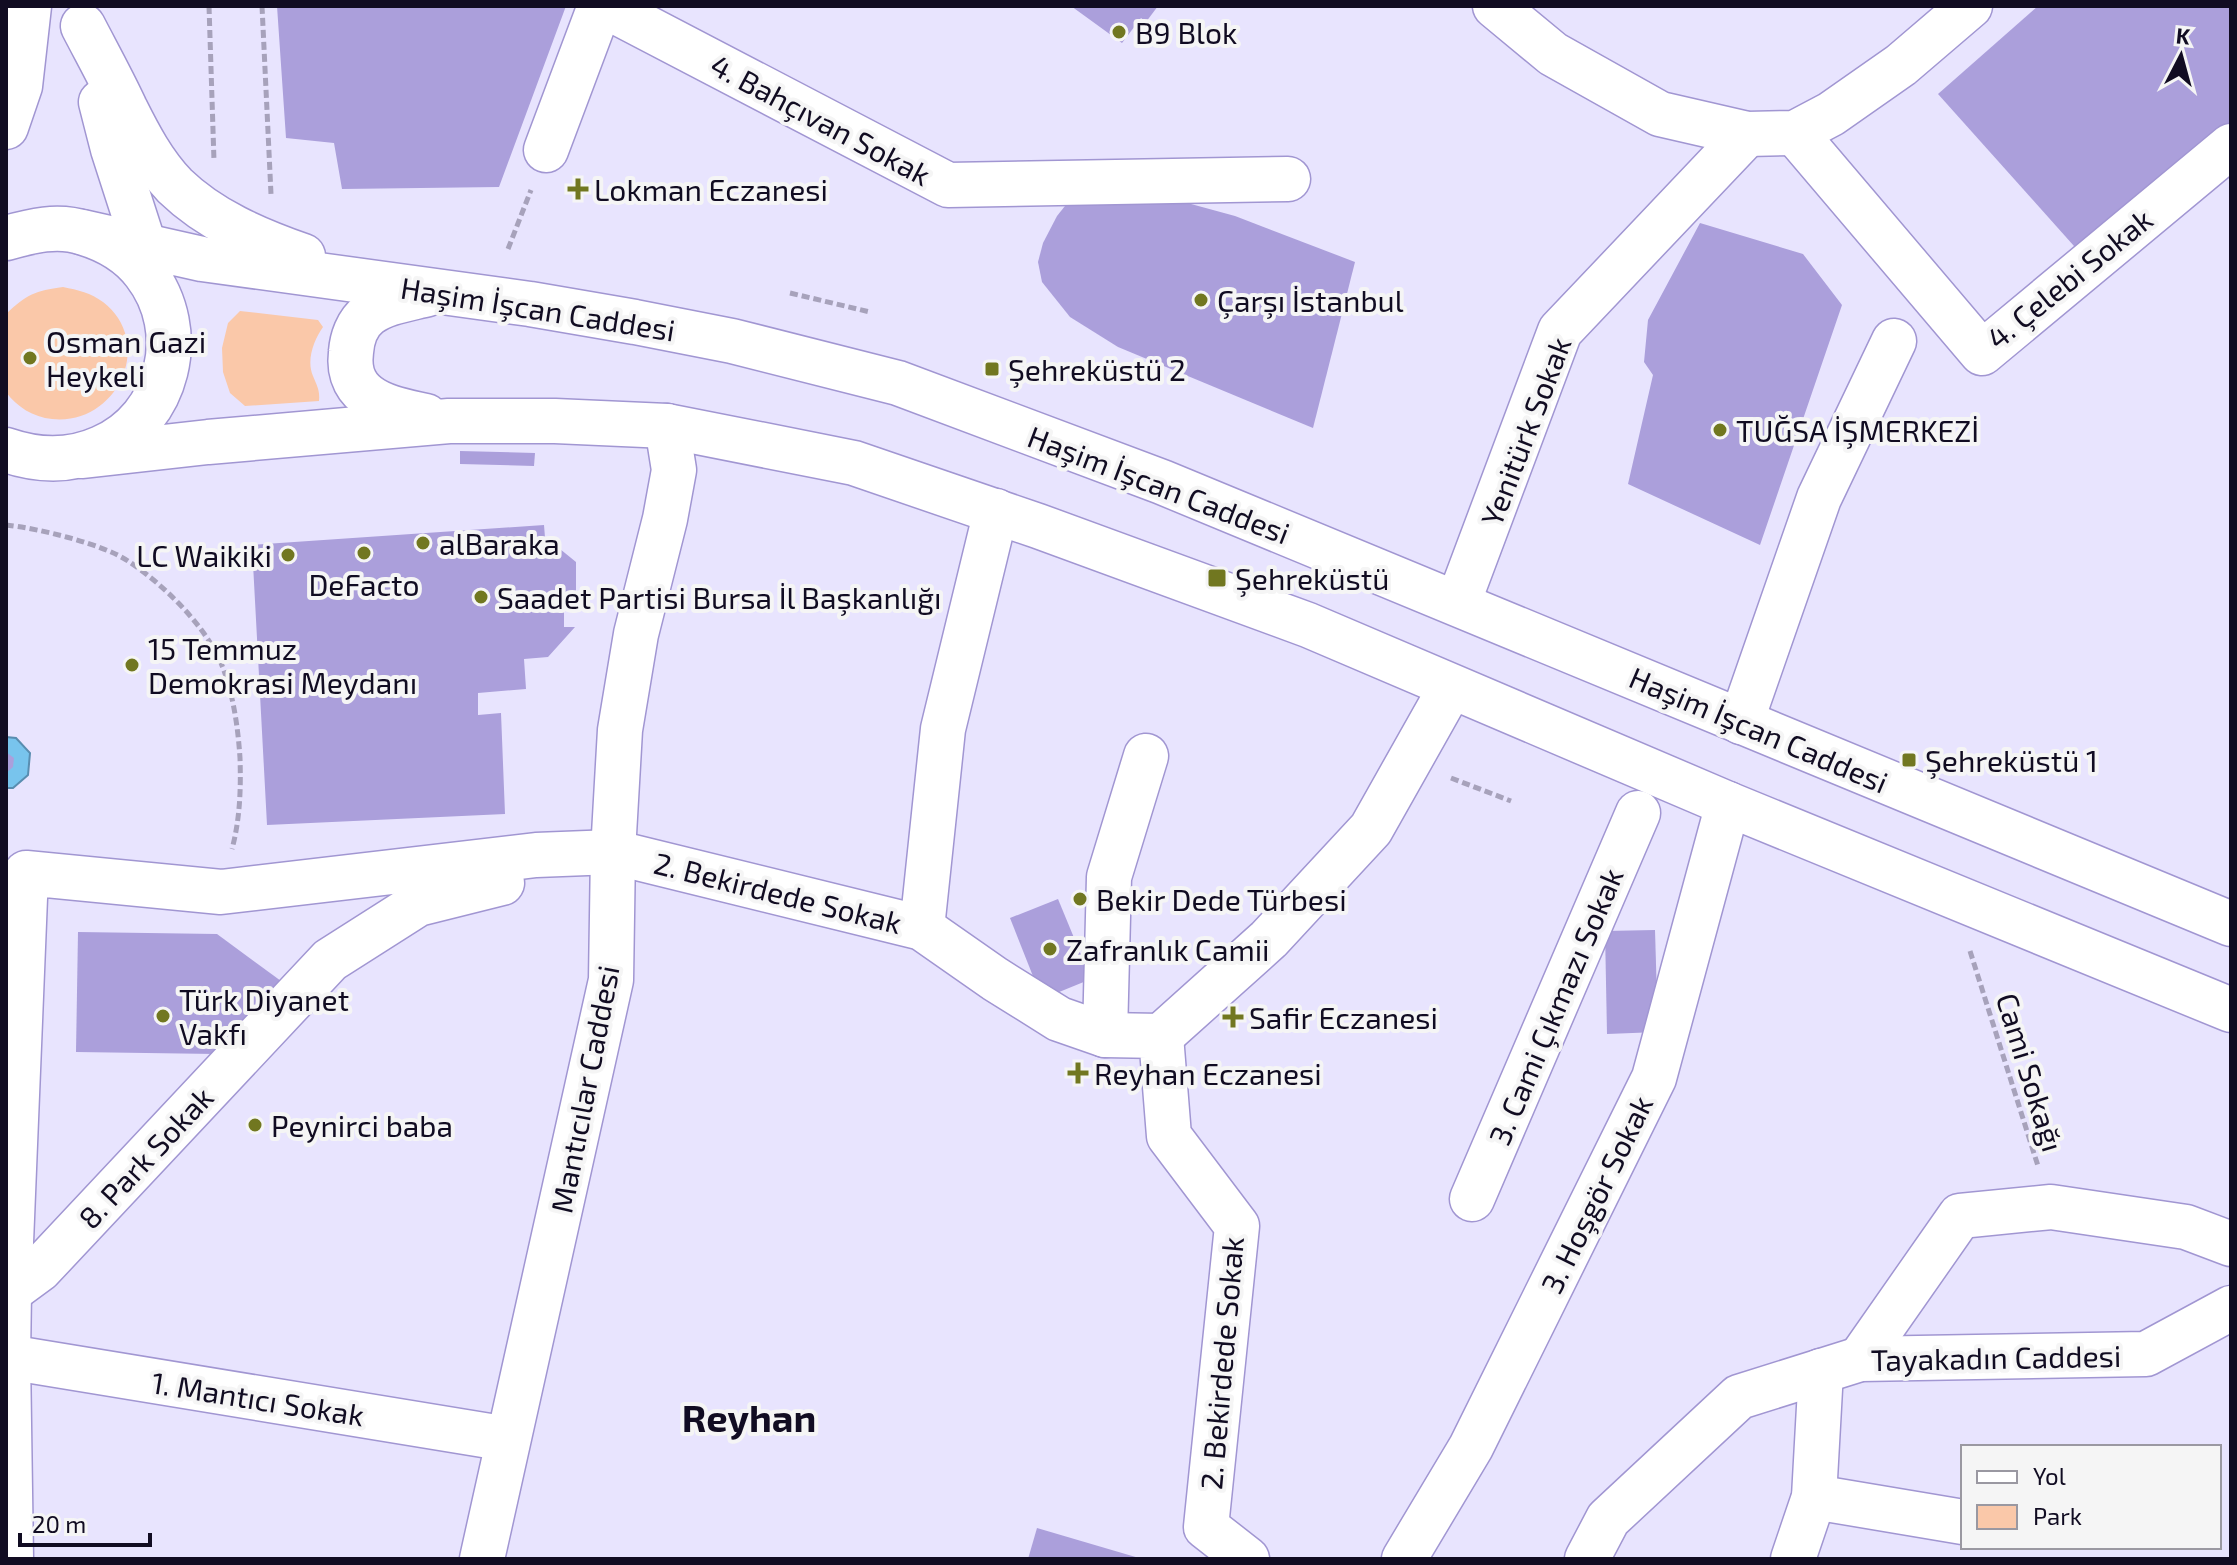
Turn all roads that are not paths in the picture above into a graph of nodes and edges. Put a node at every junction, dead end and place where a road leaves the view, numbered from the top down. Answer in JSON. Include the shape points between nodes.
{"nodes":[{"id":1,"x":29,"y":6,"type":"edge"},
{"id":2,"x":603,"y":6,"type":"edge"},
{"id":3,"x":1495,"y":6,"type":"edge"},
{"id":4,"x":1970,"y":6,"type":"edge"},
{"id":5,"x":83,"y":16,"type":"edge"},
{"id":6,"x":6,"y":127,"type":"edge"},
{"id":7,"x":1795,"y":133,"type":"junction"},
{"id":8,"x":1747,"y":134,"type":"junction"},
{"id":9,"x":2231,"y":146,"type":"edge"},
{"id":10,"x":546,"y":150,"type":"road end"},
{"id":11,"x":1288,"y":179,"type":"dead end"},
{"id":12,"x":82,"y":232,"type":"junction"},
{"id":13,"x":6,"y":237,"type":"edge"},
{"id":14,"x":144,"y":245,"type":"junction"},
{"id":15,"x":369,"y":281,"type":"junction"},
{"id":16,"x":438,"y":292,"type":"junction"},
{"id":17,"x":163,"y":305,"type":"junction"},
{"id":18,"x":1894,"y":341,"type":"dead end"},
{"id":19,"x":449,"y":421,"type":"junction"},
{"id":20,"x":667,"y":426,"type":"junction"},
{"id":21,"x":6,"y":450,"type":"edge"},
{"id":22,"x":83,"y":456,"type":"junction"},
{"id":23,"x":996,"y":511,"type":"junction"},
{"id":24,"x":1458,"y":603,"type":"junction"},
{"id":25,"x":1451,"y":687,"type":"junction"},
{"id":26,"x":1741,"y":722,"type":"junction"},
{"id":27,"x":1146,"y":756,"type":"dead end"},
{"id":28,"x":1728,"y":804,"type":"junction"},
{"id":29,"x":1638,"y":813,"type":"dead end"},
{"id":30,"x":613,"y":852,"type":"junction"},
{"id":31,"x":16,"y":873,"type":"edge"},
{"id":32,"x":2231,"y":924,"type":"edge"},
{"id":33,"x":922,"y":928,"type":"junction"},
{"id":34,"x":2231,"y":1010,"type":"edge"},
{"id":35,"x":1105,"y":1035,"type":"junction"},
{"id":36,"x":1161,"y":1036,"type":"junction"},
{"id":37,"x":1472,"y":1199,"type":"dead end"},
{"id":38,"x":2231,"y":1244,"type":"edge"},
{"id":39,"x":7,"y":1293,"type":"edge"},
{"id":40,"x":2231,"y":1308,"type":"edge"},
{"id":41,"x":8,"y":1357,"type":"edge"},
{"id":42,"x":1841,"y":1365,"type":"junction"},
{"id":43,"x":508,"y":1439,"type":"junction"},
{"id":44,"x":1814,"y":1497,"type":"junction"},
{"id":45,"x":1961,"y":1522,"type":"edge"},
{"id":46,"x":11,"y":1559,"type":"edge"},
{"id":47,"x":482,"y":1559,"type":"edge"},
{"id":48,"x":1247,"y":1559,"type":"edge"},
{"id":49,"x":1404,"y":1559,"type":"edge"},
{"id":50,"x":1587,"y":1559,"type":"edge"},
{"id":51,"x":1793,"y":1559,"type":"edge"}],
"edges":[{"from":1,"to":6,"type":"street","via":[[20,86]]},
{"from":2,"to":10,"type":"street"},
{"from":2,"to":11,"type":"street","name":"4. Bahçıvan Sokak","via":[[948,185]]},
{"from":3,"to":8,"type":"street","via":[[1553,54],[1660,114]]},
{"from":4,"to":7,"type":"street","via":[[1901,65]]},
{"from":5,"to":14,"type":"street","via":[[113,149]]},
{"from":5,"to":15,"type":"street","via":[[136,133],[175,185],[233,227]]},
{"from":7,"to":8,"type":"street"},
{"from":7,"to":9,"type":"street","name":"4. Çelebi Sokak","via":[[1982,353]]},
{"from":8,"to":24,"type":"street","name":"Yenitürk Sokak","via":[[1560,331]]},
{"from":12,"to":13,"type":"street","via":[[44,228]]},
{"from":12,"to":14,"type":"street","name":"Haşim İşcan Caddesi"},
{"from":12,"to":17,"type":"street","via":[[117,246],[145,272]]},
{"from":14,"to":15,"type":"street","name":"Haşim İşcan Caddesi","via":[[202,259]]},
{"from":14,"to":17,"type":"street"},
{"from":15,"to":16,"type":"street","name":"Haşim İşcan Caddesi"},
{"from":16,"to":19,"type":"street","via":[[384,305],[367,315],[353,337],[349,365],[360,391],[386,408]]},
{"from":16,"to":24,"type":"street","name":"Haşim İşcan Caddesi","via":[[732,341],[898,383],[1162,482]]},
{"from":17,"to":22,"type":"street","via":[[170,343],[164,380],[146,415],[118,441]]},
{"from":18,"to":26,"type":"street","via":[[1819,498]]},
{"from":19,"to":20,"type":"street"},
{"from":19,"to":22,"type":"street"},
{"from":20,"to":23,"type":"street","via":[[854,463]]},
{"from":20,"to":30,"type":"street","name":"Mantıcılar Caddesi","via":[[674,470],[622,716]]},
{"from":21,"to":22,"type":"street","via":[[45,460]]},
{"from":23,"to":25,"type":"street","via":[[1308,625]]},
{"from":23,"to":33,"type":"street","via":[[943,729]]},
{"from":24,"to":26,"type":"street","name":"Haşim İşcan Caddesi"},
{"from":25,"to":28,"type":"street"},
{"from":25,"to":36,"type":"street","via":[[1371,829],[1269,939]]},
{"from":26,"to":32,"type":"street","name":"Haşim İşcan Caddesi"},
{"from":27,"to":35,"type":"street","via":[[1109,877]]},
{"from":28,"to":34,"type":"street"},
{"from":28,"to":49,"type":"street","name":"3. Hoşgör Sokak","via":[[1654,1078],[1471,1447]]},
{"from":29,"to":37,"type":"street","name":"3. Cami Çıkmazı Sokak"},
{"from":30,"to":31,"type":"street","via":[[536,855],[221,892]]},
{"from":30,"to":33,"type":"street","name":"2. Bekirdede Sokak"},
{"from":30,"to":39,"type":"street","name":"8. Park Sokak","via":[[418,904],[330,960],[40,1269]]},
{"from":30,"to":43,"type":"street","name":"Mantıcılar Caddesi","via":[[611,980]]},
{"from":31,"to":39,"type":"street"},
{"from":33,"to":35,"type":"street","name":"2. Bekirdede Sokak","via":[[1059,1019]]},
{"from":35,"to":36,"type":"street","name":"2. Bekirdede Sokak"},
{"from":36,"to":48,"type":"street","name":"2. Bekirdede Sokak","via":[[1169,1136],[1237,1226],[1206,1527]]},
{"from":38,"to":42,"type":"street","via":[[2186,1227],[2051,1207],[1960,1216]]},
{"from":39,"to":41,"type":"street"},
{"from":40,"to":42,"type":"street","name":"Tayakadın Caddesi","via":[[2146,1354]]},
{"from":41,"to":43,"type":"street","name":"1. Mantıcı Sokak"},
{"from":41,"to":46,"type":"street"},
{"from":42,"to":44,"type":"street"},
{"from":42,"to":50,"type":"street","name":"Tayakadın Caddesi","via":[[1739,1397],[1608,1519]]},
{"from":43,"to":47,"type":"street","name":"Mantıcılar Caddesi"},
{"from":44,"to":45,"type":"street"},
{"from":44,"to":51,"type":"street"}]}
